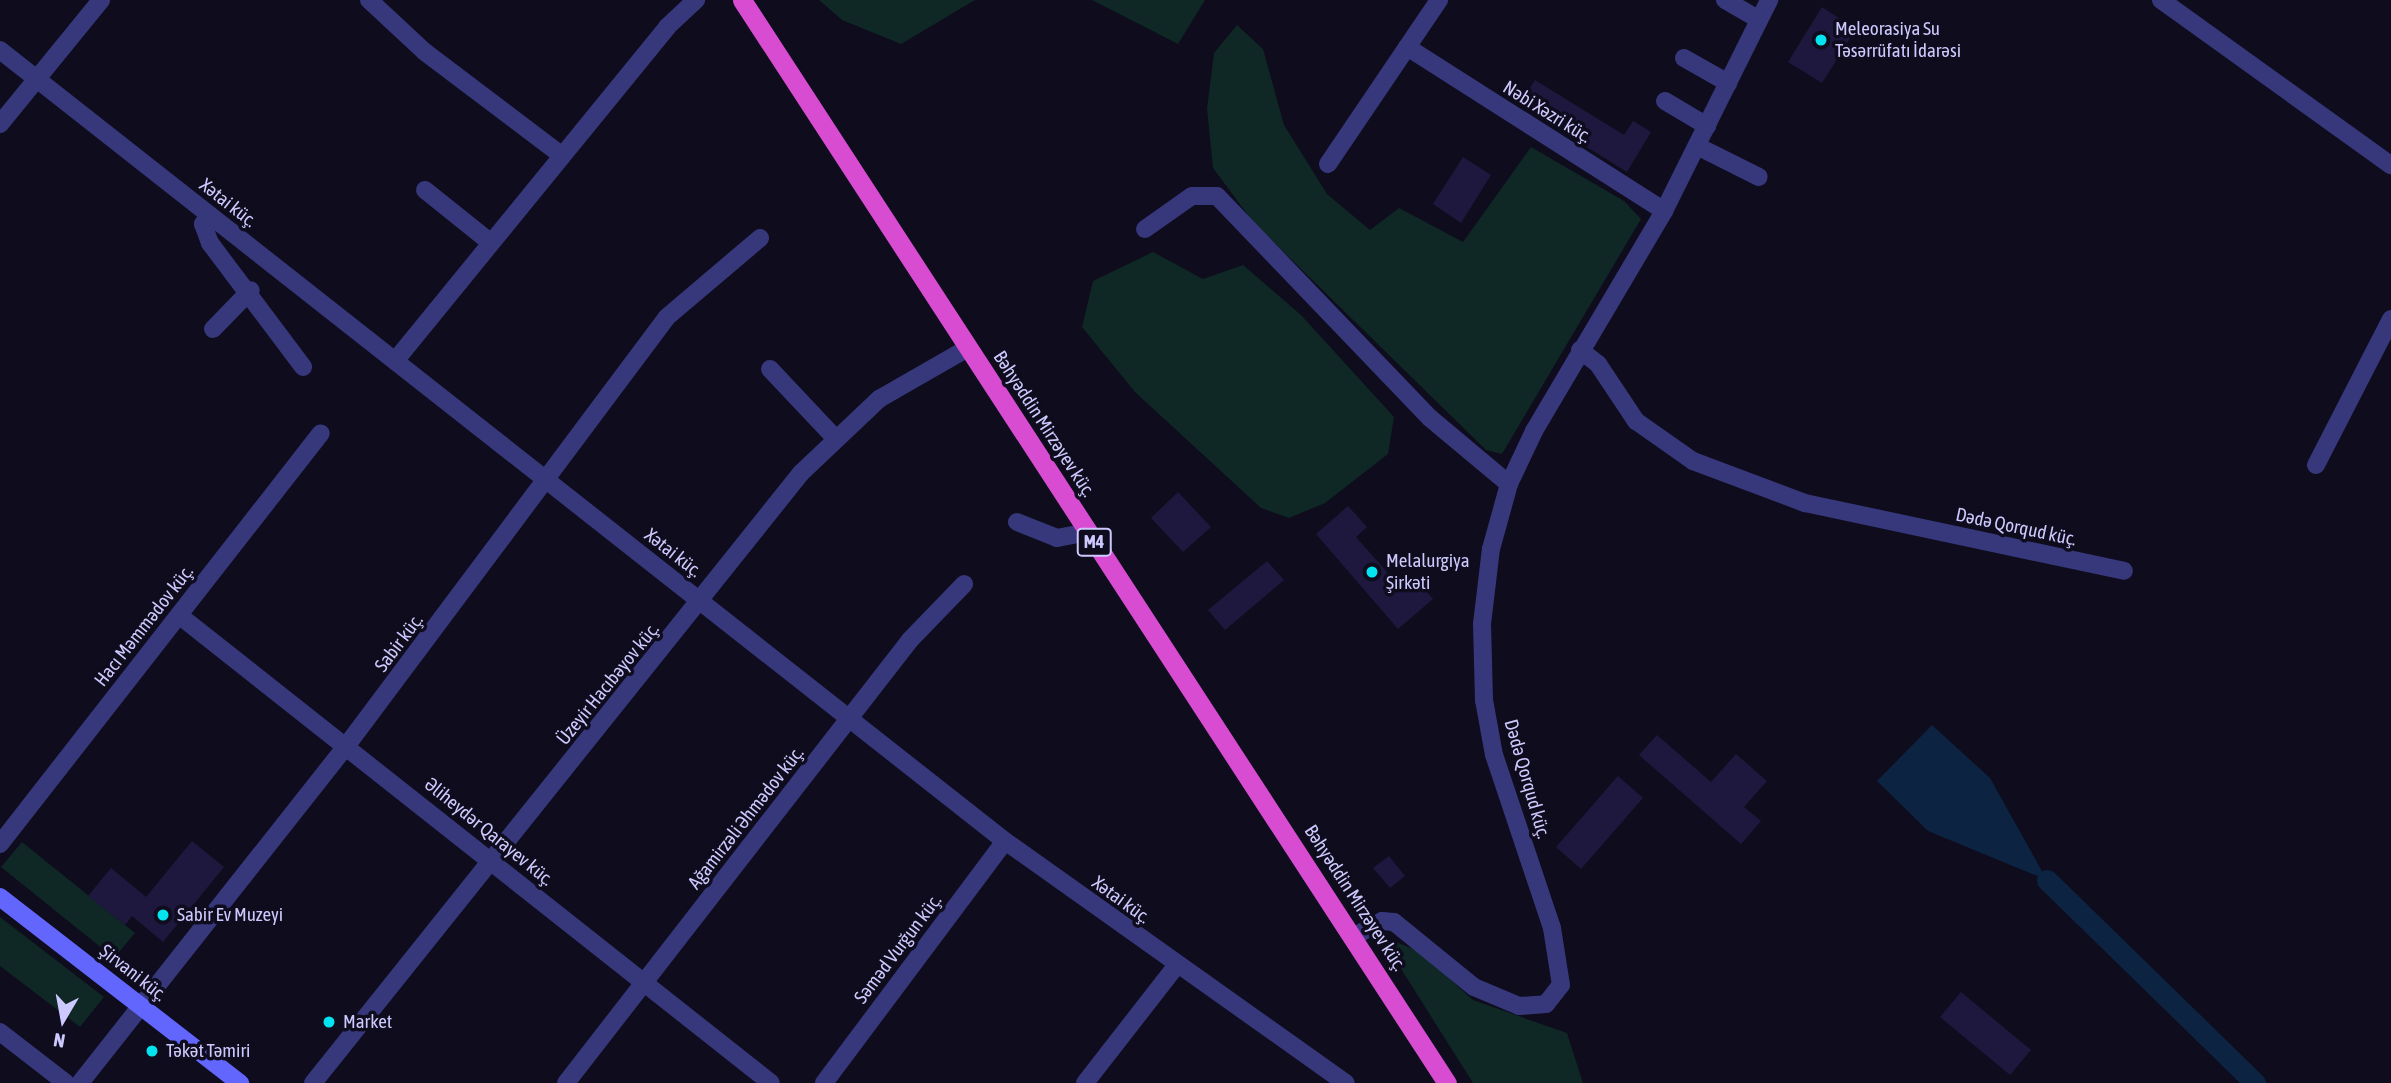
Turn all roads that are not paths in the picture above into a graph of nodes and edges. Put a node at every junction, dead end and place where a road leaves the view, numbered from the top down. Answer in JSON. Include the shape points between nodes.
{"nodes":[{"id":1,"x":101,"y":0,"type":"edge"},
{"id":2,"x":369,"y":0,"type":"edge"},
{"id":3,"x":696,"y":0,"type":"edge"},
{"id":4,"x":742,"y":0,"type":"edge"},
{"id":5,"x":1725,"y":0,"type":"edge"},
{"id":6,"x":1769,"y":0,"type":"edge"},
{"id":7,"x":2161,"y":0,"type":"edge"},
{"id":8,"x":1432,"y":3,"type":"edge"},
{"id":9,"x":1759,"y":20,"type":"junction"},
{"id":10,"x":1407,"y":47,"type":"junction"},
{"id":11,"x":0,"y":50,"type":"edge"},
{"id":12,"x":1684,"y":58,"type":"dead end"},
{"id":13,"x":37,"y":79,"type":"junction"},
{"id":14,"x":1728,"y":83,"type":"junction"},
{"id":15,"x":1665,"y":100,"type":"dead end"},
{"id":16,"x":0,"y":124,"type":"edge"},
{"id":17,"x":1707,"y":126,"type":"junction"},
{"id":18,"x":1697,"y":146,"type":"junction"},
{"id":19,"x":561,"y":155,"type":"junction"},
{"id":20,"x":1328,"y":164,"type":"dead end"},
{"id":21,"x":2391,"y":165,"type":"edge"},
{"id":22,"x":1759,"y":177,"type":"dead end"},
{"id":23,"x":425,"y":190,"type":"dead end"},
{"id":24,"x":1664,"y":211,"type":"junction"},
{"id":25,"x":209,"y":215,"type":"junction"},
{"id":26,"x":1145,"y":229,"type":"dead end"},
{"id":27,"x":760,"y":237,"type":"dead end"},
{"id":28,"x":490,"y":242,"type":"junction"},
{"id":29,"x":251,"y":290,"type":"junction"},
{"id":30,"x":2391,"y":320,"type":"edge"},
{"id":31,"x":213,"y":329,"type":"dead end"},
{"id":32,"x":968,"y":348,"type":"junction"},
{"id":33,"x":1580,"y":350,"type":"junction"},
{"id":34,"x":395,"y":361,"type":"junction"},
{"id":35,"x":303,"y":367,"type":"dead end"},
{"id":36,"x":770,"y":369,"type":"dead end"},
{"id":37,"x":321,"y":433,"type":"dead end"},
{"id":38,"x":834,"y":437,"type":"junction"},
{"id":39,"x":2316,"y":465,"type":"dead end"},
{"id":40,"x":547,"y":481,"type":"junction"},
{"id":41,"x":1510,"y":484,"type":"junction"},
{"id":42,"x":1017,"y":522,"type":"dead end"},
{"id":43,"x":1087,"y":532,"type":"junction"},
{"id":44,"x":2124,"y":571,"type":"dead end"},
{"id":45,"x":964,"y":584,"type":"dead end"},
{"id":46,"x":701,"y":601,"type":"junction"},
{"id":47,"x":180,"y":616,"type":"junction"},
{"id":48,"x":850,"y":719,"type":"junction"},
{"id":49,"x":347,"y":745,"type":"junction"},
{"id":50,"x":1005,"y":841,"type":"junction"},
{"id":51,"x":0,"y":844,"type":"edge"},
{"id":52,"x":492,"y":862,"type":"junction"},
{"id":53,"x":0,"y":897,"type":"edge"},
{"id":54,"x":1353,"y":937,"type":"junction"},
{"id":55,"x":1176,"y":966,"type":"junction"},
{"id":56,"x":644,"y":982,"type":"junction"},
{"id":57,"x":142,"y":1007,"type":"junction"},
{"id":58,"x":0,"y":1032,"type":"edge"},
{"id":59,"x":1334,"y":1080,"type":"edge"},
{"id":60,"x":66,"y":1083,"type":"edge"},
{"id":61,"x":79,"y":1083,"type":"edge"},
{"id":62,"x":240,"y":1083,"type":"edge"},
{"id":63,"x":313,"y":1083,"type":"edge"},
{"id":64,"x":566,"y":1083,"type":"edge"},
{"id":65,"x":771,"y":1083,"type":"edge"},
{"id":66,"x":824,"y":1083,"type":"edge"},
{"id":67,"x":1085,"y":1083,"type":"edge"},
{"id":68,"x":1447,"y":1083,"type":"edge"}],
"edges":[{"from":1,"to":13,"type":"street"},
{"from":2,"to":19,"type":"street","via":[[425,52]]},
{"from":3,"to":19,"type":"street"},
{"from":4,"to":32,"type":"highway","name":"Bəhyəddin Mirzəyev küç.","number":"M4"},
{"from":5,"to":9,"type":"street"},
{"from":6,"to":9,"type":"street","name":"Dədə Qorqud küç."},
{"from":7,"to":21,"type":"street"},
{"from":8,"to":10,"type":"street"},
{"from":9,"to":14,"type":"street","name":"Dədə Qorqud küç."},
{"from":10,"to":20,"type":"street"},
{"from":10,"to":24,"type":"street","name":"Nəbi Xəzri küç."},
{"from":11,"to":13,"type":"street","name":"Xətai küç."},
{"from":12,"to":14,"type":"street"},
{"from":13,"to":16,"type":"street"},
{"from":13,"to":25,"type":"street","name":"Xətai küç."},
{"from":14,"to":17,"type":"street","name":"Dədə Qorqud küç."},
{"from":15,"to":17,"type":"street"},
{"from":17,"to":18,"type":"street","name":"Dədə Qorqud küç."},
{"from":18,"to":22,"type":"street"},
{"from":18,"to":24,"type":"street","name":"Dədə Qorqud küç."},
{"from":19,"to":28,"type":"street"},
{"from":23,"to":28,"type":"street"},
{"from":24,"to":33,"type":"street","name":"Dədə Qorqud küç."},
{"from":25,"to":29,"type":"street","via":[[204,232]]},
{"from":25,"to":34,"type":"street","name":"Xətai küç."},
{"from":26,"to":41,"type":"street","via":[[1192,196],[1217,196],[1430,418]]},
{"from":27,"to":40,"type":"street","name":"Sabir küç.","via":[[667,317]]},
{"from":28,"to":34,"type":"street"},
{"from":29,"to":31,"type":"street"},
{"from":29,"to":35,"type":"street"},
{"from":30,"to":39,"type":"street"},
{"from":32,"to":38,"type":"street","name":"Üzeyir Hacıbəyov küç.","via":[[879,399]]},
{"from":32,"to":43,"type":"highway","name":"Bəhyəddin Mirzəyev küç.","number":"M4"},
{"from":33,"to":41,"type":"street","name":"Dədə Qorqud küç."},
{"from":33,"to":44,"type":"street","name":"Dədə Qorqud küç.","via":[[1598,364],[1636,421],[1706,466],[1805,503]]},
{"from":34,"to":40,"type":"street","name":"Xətai küç."},
{"from":36,"to":38,"type":"street"},
{"from":37,"to":47,"type":"street","name":"Hacı Məmmədov küç."},
{"from":38,"to":46,"type":"street","name":"Üzeyir Hacıbəyov küç."},
{"from":40,"to":46,"type":"street","name":"Xətai küç."},
{"from":40,"to":49,"type":"street","name":"Sabir küç."},
{"from":41,"to":54,"type":"street","name":"Dədə Qorqud küç.","via":[[1485,590],[1484,701],[1494,755],[1552,928],[1561,985],[1546,1004],[1519,1006],[1474,987],[1394,922],[1382,921]]},
{"from":42,"to":43,"type":"street","via":[[1058,538]]},
{"from":43,"to":54,"type":"highway","name":"Bəhyəddin Mirzəyev küç.","number":"M4"},
{"from":45,"to":48,"type":"street","name":"Ağamirzəli Əhmədov küç."},
{"from":46,"to":48,"type":"street","name":"Xətai küç."},
{"from":46,"to":52,"type":"street","name":"Üzeyir Hacıbəyov küç."},
{"from":47,"to":49,"type":"street","name":"Əliheydər Qarayev küç."},
{"from":47,"to":51,"type":"street","name":"Hacı Məmmədov küç."},
{"from":48,"to":50,"type":"street","name":"Xətai küç."},
{"from":48,"to":56,"type":"street","name":"Ağamirzəli Əhmədov küç."},
{"from":49,"to":52,"type":"street","name":"Əliheydər Qarayev küç."},
{"from":49,"to":57,"type":"street","name":"Sabir küç."},
{"from":50,"to":55,"type":"street","name":"Xətai küç."},
{"from":50,"to":66,"type":"street","name":"Səməd Vurğun küç."},
{"from":52,"to":56,"type":"street","name":"Əliheydər Qarayev küç."},
{"from":52,"to":63,"type":"street","name":"Üzeyir Hacıbəyov küç."},
{"from":53,"to":57,"type":"main road","name":"Şirvani küç."},
{"from":54,"to":68,"type":"highway","name":"Bəhyəddin Mirzəyev küç.","number":"M4"},
{"from":55,"to":59,"type":"street","name":"Xətai küç."},
{"from":55,"to":67,"type":"street"},
{"from":56,"to":64,"type":"street","name":"Ağamirzəli Əhmədov küç."},
{"from":56,"to":65,"type":"street","name":"Əliheydər Qarayev küç."},
{"from":57,"to":61,"type":"street","name":"Sabir küç."},
{"from":57,"to":62,"type":"main road","name":"Şirvani küç."},
{"from":58,"to":60,"type":"street"}]}
